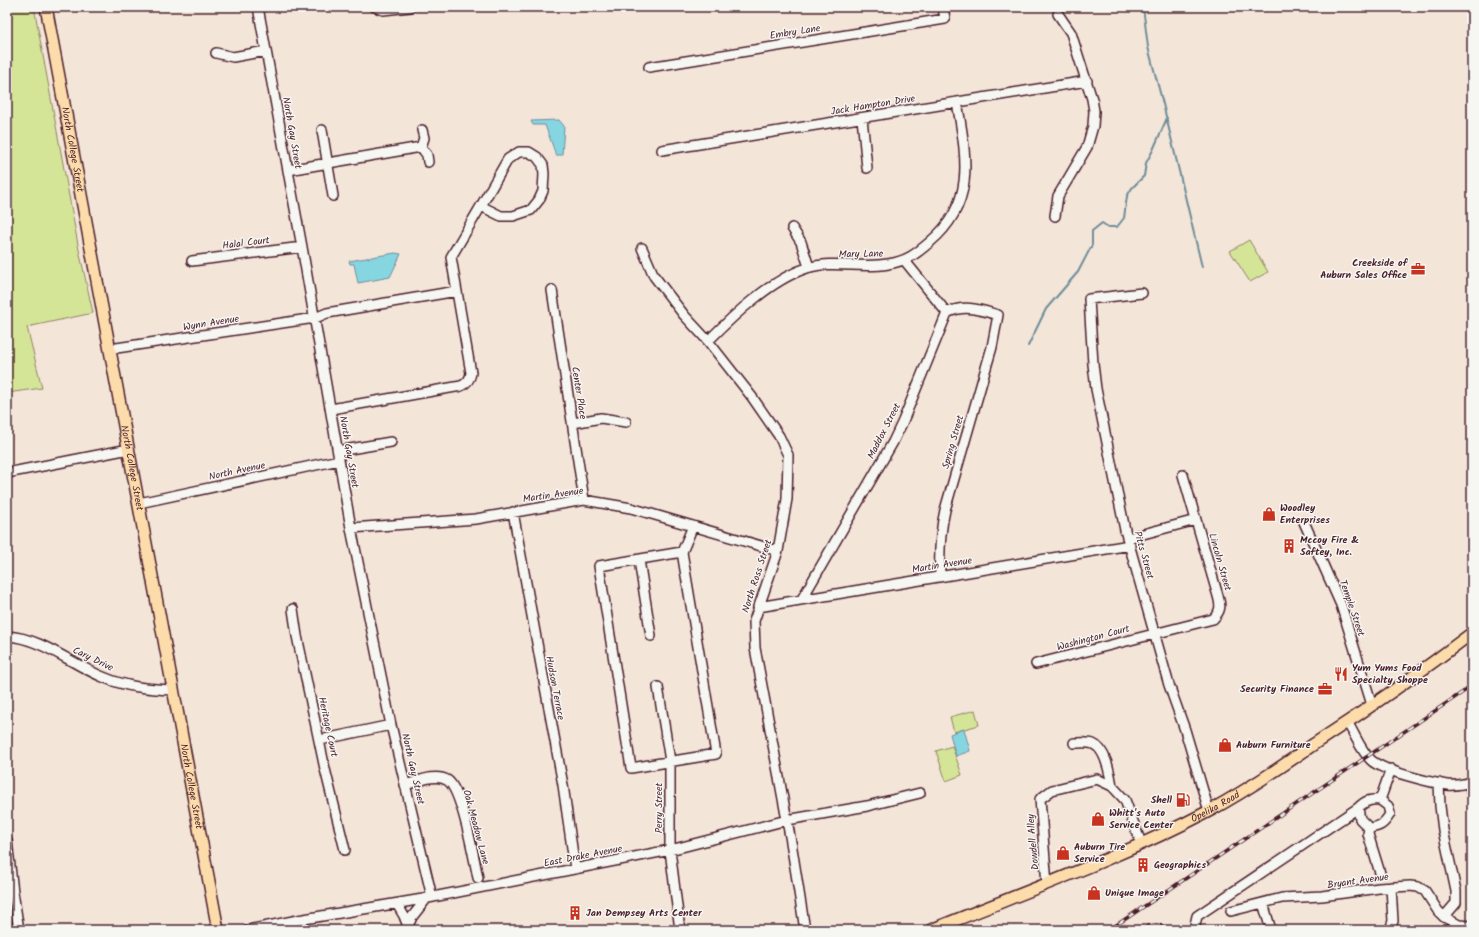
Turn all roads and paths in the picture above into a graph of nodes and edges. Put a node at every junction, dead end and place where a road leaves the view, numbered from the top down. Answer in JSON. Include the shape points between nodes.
{"nodes":[{"id":1,"x":46,"y":7,"type":"edge"},
{"id":2,"x":258,"y":7,"type":"edge"},
{"id":3,"x":375,"y":7,"type":"edge"},
{"id":4,"x":410,"y":7,"type":"edge"},
{"id":5,"x":943,"y":7,"type":"edge"},
{"id":6,"x":1058,"y":14,"type":"dead end"},
{"id":7,"x":266,"y":52,"type":"junction"},
{"id":8,"x":216,"y":53,"type":"dead end"},
{"id":9,"x":649,"y":67,"type":"dead end"},
{"id":10,"x":1087,"y":81,"type":"junction"},
{"id":11,"x":957,"y":102,"type":"junction"},
{"id":12,"x":862,"y":118,"type":"junction"},
{"id":13,"x":322,"y":130,"type":"dead end"},
{"id":14,"x":422,"y":130,"type":"dead end"},
{"id":15,"x":421,"y":147,"type":"junction"},
{"id":16,"x":662,"y":150,"type":"dead end"},
{"id":17,"x":428,"y":162,"type":"dead end"},
{"id":18,"x":328,"y":163,"type":"junction"},
{"id":19,"x":867,"y":168,"type":"dead end"},
{"id":20,"x":288,"y":170,"type":"junction"},
{"id":21,"x":333,"y":196,"type":"dead end"},
{"id":22,"x":481,"y":206,"type":"junction"},
{"id":23,"x":1055,"y":216,"type":"dead end"},
{"id":24,"x":792,"y":228,"type":"dead end"},
{"id":25,"x":302,"y":247,"type":"junction"},
{"id":26,"x":642,"y":248,"type":"dead end"},
{"id":27,"x":192,"y":261,"type":"dead end"},
{"id":28,"x":905,"y":261,"type":"junction"},
{"id":29,"x":808,"y":267,"type":"junction"},
{"id":30,"x":552,"y":290,"type":"dead end"},
{"id":31,"x":457,"y":291,"type":"junction"},
{"id":32,"x":1142,"y":293,"type":"dead end"},
{"id":33,"x":947,"y":313,"type":"junction"},
{"id":34,"x":315,"y":318,"type":"junction"},
{"id":35,"x":708,"y":341,"type":"junction"},
{"id":36,"x":110,"y":349,"type":"junction"},
{"id":37,"x":330,"y":409,"type":"junction"},
{"id":38,"x":626,"y":422,"type":"dead end"},
{"id":39,"x":573,"y":423,"type":"junction"},
{"id":40,"x":391,"y":442,"type":"dead end"},
{"id":41,"x":129,"y":449,"type":"junction"},
{"id":42,"x":338,"y":451,"type":"junction"},
{"id":43,"x":339,"y":460,"type":"junction"},
{"id":44,"x":7,"y":473,"type":"edge"},
{"id":45,"x":1183,"y":475,"type":"dead end"},
{"id":46,"x":584,"y":500,"type":"junction"},
{"id":47,"x":139,"y":503,"type":"junction"},
{"id":48,"x":513,"y":512,"type":"junction"},
{"id":49,"x":1196,"y":520,"type":"junction"},
{"id":50,"x":1304,"y":522,"type":"dead end"},
{"id":51,"x":693,"y":526,"type":"junction"},
{"id":52,"x":350,"y":528,"type":"junction"},
{"id":53,"x":1129,"y":542,"type":"junction"},
{"id":54,"x":778,"y":551,"type":"junction"},
{"id":55,"x":682,"y":552,"type":"junction"},
{"id":56,"x":639,"y":560,"type":"junction"},
{"id":57,"x":940,"y":577,"type":"junction"},
{"id":58,"x":802,"y":599,"type":"junction"},
{"id":59,"x":758,"y":607,"type":"junction"},
{"id":60,"x":293,"y":609,"type":"dead end"},
{"id":61,"x":1472,"y":633,"type":"edge"},
{"id":62,"x":1154,"y":634,"type":"junction"},
{"id":63,"x":7,"y":636,"type":"edge"},
{"id":64,"x":651,"y":636,"type":"dead end"},
{"id":65,"x":1036,"y":664,"type":"dead end"},
{"id":66,"x":658,"y":687,"type":"dead end"},
{"id":67,"x":173,"y":690,"type":"junction"},
{"id":68,"x":1372,"y":705,"type":"junction"},
{"id":69,"x":1347,"y":722,"type":"junction"},
{"id":70,"x":391,"y":725,"type":"junction"},
{"id":71,"x":320,"y":740,"type":"junction"},
{"id":72,"x":1074,"y":743,"type":"dead end"},
{"id":73,"x":670,"y":761,"type":"junction"},
{"id":74,"x":1391,"y":769,"type":"junction"},
{"id":75,"x":1471,"y":782,"type":"edge"},
{"id":76,"x":1439,"y":783,"type":"junction"},
{"id":77,"x":405,"y":785,"type":"junction"},
{"id":78,"x":1112,"y":786,"type":"junction"},
{"id":79,"x":920,"y":793,"type":"dead end"},
{"id":80,"x":1472,"y":795,"type":"edge"},
{"id":81,"x":1380,"y":800,"type":"junction"},
{"id":82,"x":1358,"y":808,"type":"junction"},
{"id":83,"x":1209,"y":811,"type":"junction"},
{"id":84,"x":787,"y":820,"type":"junction"},
{"id":85,"x":1369,"y":828,"type":"junction"},
{"id":86,"x":7,"y":840,"type":"edge"},
{"id":87,"x":1141,"y":843,"type":"junction"},
{"id":88,"x":345,"y":850,"type":"dead end"},
{"id":89,"x":670,"y":850,"type":"junction"},
{"id":90,"x":575,"y":869,"type":"junction"},
{"id":91,"x":1380,"y":873,"type":"dead end"},
{"id":92,"x":478,"y":878,"type":"dead end"},
{"id":93,"x":1047,"y":884,"type":"junction"},
{"id":94,"x":1391,"y":887,"type":"junction"},
{"id":95,"x":430,"y":898,"type":"junction"},
{"id":96,"x":1263,"y":903,"type":"junction"},
{"id":97,"x":398,"y":904,"type":"junction"},
{"id":98,"x":1231,"y":911,"type":"dead end"},
{"id":99,"x":1444,"y":917,"type":"junction"},
{"id":100,"x":1472,"y":926,"type":"edge"},
{"id":101,"x":408,"y":928,"type":"edge"},
{"id":102,"x":20,"y":930,"type":"edge"},
{"id":103,"x":218,"y":930,"type":"edge"},
{"id":104,"x":248,"y":930,"type":"edge"},
{"id":105,"x":680,"y":930,"type":"edge"},
{"id":106,"x":805,"y":930,"type":"edge"},
{"id":107,"x":931,"y":930,"type":"edge"},
{"id":108,"x":1150,"y":930,"type":"edge"},
{"id":109,"x":1159,"y":930,"type":"edge"},
{"id":110,"x":1196,"y":930,"type":"edge"},
{"id":111,"x":1271,"y":930,"type":"edge"},
{"id":112,"x":1390,"y":930,"type":"edge"}],
"edges":[{"from":1,"to":36,"type":"main road","name":"North College Street"},
{"from":2,"to":7,"type":"street","name":"North Gay Street"},
{"from":3,"to":4,"type":"street","via":[[383,10]]},
{"from":5,"to":9,"type":"street","name":"Embry Lane","via":[[945,19]]},
{"from":6,"to":10,"type":"street","via":[[1071,33]]},
{"from":7,"to":8,"type":"street","via":[[233,57]]},
{"from":7,"to":20,"type":"street","name":"North Gay Street"},
{"from":10,"to":11,"type":"street","name":"Jack Hampton Drive"},
{"from":10,"to":23,"type":"street","via":[[1094,111],[1093,126],[1087,147],[1058,196]]},
{"from":11,"to":12,"type":"street","name":"Jack Hampton Drive"},
{"from":11,"to":28,"type":"street","name":"Mary Lane","via":[[965,153],[965,177],[960,200],[950,221],[934,239]]},
{"from":12,"to":16,"type":"street","name":"Jack Hampton Drive"},
{"from":12,"to":19,"type":"street"},
{"from":13,"to":18,"type":"street"},
{"from":14,"to":15,"type":"street","via":[[424,138]]},
{"from":15,"to":17,"type":"street","via":[[427,155]]},
{"from":15,"to":18,"type":"street"},
{"from":18,"to":20,"type":"street"},
{"from":18,"to":21,"type":"street"},
{"from":20,"to":25,"type":"street","name":"North Gay Street"},
{"from":22,"to":22,"type":"street","via":[[508,159],[519,152],[529,152],[537,157],[543,165],[544,174],[539,200],[531,210],[513,216],[501,216]]},
{"from":22,"to":31,"type":"street","via":[[451,257]]},
{"from":24,"to":29,"type":"street","via":[[801,242]]},
{"from":25,"to":27,"type":"street","name":"Halal Court"},
{"from":25,"to":34,"type":"street","name":"North Gay Street"},
{"from":26,"to":35,"type":"street","name":"North Ross Street","via":[[654,276]]},
{"from":28,"to":29,"type":"street","name":"Mary Lane","via":[[872,266]]},
{"from":28,"to":33,"type":"street"},
{"from":29,"to":35,"type":"street","name":"Mary Lane","via":[[791,274],[770,288],[732,317]]},
{"from":30,"to":39,"type":"street","name":"Center Place"},
{"from":31,"to":34,"type":"street","name":"Wynn Avenue","via":[[327,313]]},
{"from":31,"to":37,"type":"street","via":[[471,373],[466,384]]},
{"from":32,"to":53,"type":"street","name":"Pitts Street","via":[[1089,299],[1096,389]]},
{"from":33,"to":57,"type":"street","name":"Spring Street","via":[[963,307],[998,315],[992,347],[945,510],[939,553]]},
{"from":33,"to":58,"type":"street","name":"Maddox Street","via":[[893,442]]},
{"from":34,"to":36,"type":"street","name":"Wynn Avenue"},
{"from":34,"to":37,"type":"street","name":"North Gay Street"},
{"from":35,"to":54,"type":"street","name":"North Ross Street","via":[[779,436],[788,455],[788,499]]},
{"from":36,"to":41,"type":"main road","name":"North College Street"},
{"from":37,"to":42,"type":"street","name":"North Gay Street"},
{"from":38,"to":39,"type":"street","via":[[601,418]]},
{"from":39,"to":46,"type":"street","name":"Center Place"},
{"from":40,"to":42,"type":"street"},
{"from":41,"to":44,"type":"street"},
{"from":41,"to":47,"type":"main road","name":"North College Street"},
{"from":42,"to":43,"type":"street","name":"North Gay Street"},
{"from":43,"to":47,"type":"street","name":"North Avenue"},
{"from":43,"to":52,"type":"street","name":"North Gay Street"},
{"from":45,"to":49,"type":"street","name":"Lincoln Street"},
{"from":46,"to":48,"type":"street","name":"Martin Avenue"},
{"from":46,"to":51,"type":"street","name":"Martin Avenue","via":[[631,508]]},
{"from":47,"to":67,"type":"main road","name":"North College Street"},
{"from":48,"to":52,"type":"street","name":"Martin Avenue","via":[[476,518]]},
{"from":48,"to":90,"type":"street","name":"Hudson Terrace","via":[[563,785]]},
{"from":49,"to":53,"type":"street","name":"Martin Avenue"},
{"from":49,"to":62,"type":"street","name":"Lincoln Street","via":[[1220,604],[1219,613],[1213,619]]},
{"from":50,"to":68,"type":"street","name":"Temple Street","via":[[1341,605]]},
{"from":51,"to":54,"type":"street","name":"Martin Avenue"},
{"from":51,"to":55,"type":"street"},
{"from":52,"to":70,"type":"street","name":"North Gay Street"},
{"from":53,"to":57,"type":"street","name":"Martin Avenue"},
{"from":53,"to":62,"type":"street","name":"Pitts Street"},
{"from":54,"to":59,"type":"street","name":"North Ross Street"},
{"from":55,"to":56,"type":"street"},
{"from":55,"to":73,"type":"street","via":[[716,754]]},
{"from":56,"to":64,"type":"street"},
{"from":56,"to":73,"type":"street","via":[[599,566],[631,768]]},
{"from":57,"to":58,"type":"street","name":"Martin Avenue"},
{"from":58,"to":59,"type":"street","name":"Martin Avenue"},
{"from":59,"to":84,"type":"street","name":"North Ross Street","via":[[754,621],[755,648]]},
{"from":60,"to":71,"type":"street","name":"Heritage Court"},
{"from":61,"to":68,"type":"main road","name":"Opelika Road"},
{"from":62,"to":65,"type":"street","name":"Washington Court"},
{"from":62,"to":83,"type":"street","name":"Pitts Street"},
{"from":63,"to":67,"type":"street","name":"Cary Drive","via":[[39,643],[103,677],[127,686]]},
{"from":66,"to":73,"type":"street","name":"Perry Street"},
{"from":67,"to":103,"type":"main road","name":"North College Street"},
{"from":68,"to":69,"type":"main road","name":"Opelika Road"},
{"from":69,"to":74,"type":"street","via":[[1372,761]]},
{"from":69,"to":83,"type":"main road","name":"Opelika Road","via":[[1248,789]]},
{"from":70,"to":71,"type":"street"},
{"from":70,"to":77,"type":"street","name":"North Gay Street"},
{"from":71,"to":88,"type":"street","name":"Heritage Court"},
{"from":72,"to":78,"type":"street","via":[[1094,744],[1102,751]]},
{"from":73,"to":89,"type":"street","name":"Perry Street"},
{"from":74,"to":76,"type":"street"},
{"from":74,"to":81,"type":"street"},
{"from":75,"to":76,"type":"street","via":[[1458,785]]},
{"from":75,"to":80,"type":"street"},
{"from":76,"to":99,"type":"street","via":[[1443,830],[1456,891],[1456,902]]},
{"from":77,"to":92,"type":"street","name":"Oak Meadow Lane","via":[[438,778],[453,786],[466,824]]},
{"from":77,"to":95,"type":"street","name":"North Gay Street"},
{"from":78,"to":87,"type":"street","via":[[1125,800]]},
{"from":78,"to":93,"type":"street","name":"Dowdell Alley","via":[[1097,779],[1052,790],[1040,798]]},
{"from":79,"to":84,"type":"street","name":"East Drake Avenue","via":[[867,806]]},
{"from":81,"to":82,"type":"street","via":[[1371,799]]},
{"from":81,"to":85,"type":"street","via":[[1388,806],[1390,814],[1380,826]]},
{"from":82,"to":85,"type":"street","via":[[1360,820]]},
{"from":82,"to":110,"type":"street","via":[[1197,916]]},
{"from":83,"to":87,"type":"main road","name":"Opelika Road"},
{"from":84,"to":89,"type":"street","name":"East Drake Avenue"},
{"from":84,"to":106,"type":"street","name":"North Ross Street"},
{"from":85,"to":91,"type":"street","via":[[1368,834]]},
{"from":86,"to":102,"type":"street"},
{"from":87,"to":93,"type":"main road","name":"Opelika Road"},
{"from":89,"to":90,"type":"street","name":"East Drake Avenue"},
{"from":89,"to":105,"type":"street","name":"Perry Street"},
{"from":90,"to":95,"type":"street","name":"East Drake Avenue"},
{"from":93,"to":107,"type":"main road","name":"Opelika Road"},
{"from":94,"to":96,"type":"street","name":"Bryant Avenue","via":[[1322,896],[1282,898]]},
{"from":94,"to":99,"type":"street","name":"Bryant Avenue","via":[[1418,887],[1425,891]]},
{"from":94,"to":112,"type":"street","via":[[1393,921]]},
{"from":95,"to":97,"type":"street","name":"East Drake Avenue"},
{"from":95,"to":101,"type":"street","via":[[412,917]]},
{"from":96,"to":98,"type":"street","name":"Bryant Avenue"},
{"from":96,"to":111,"type":"street"},
{"from":97,"to":101,"type":"street"},
{"from":97,"to":104,"type":"street","name":"East Drake Avenue"},
{"from":99,"to":100,"type":"street","name":"Bryant Avenue","via":[[1459,925]]},
{"from":108,"to":109,"type":"street"}]}
